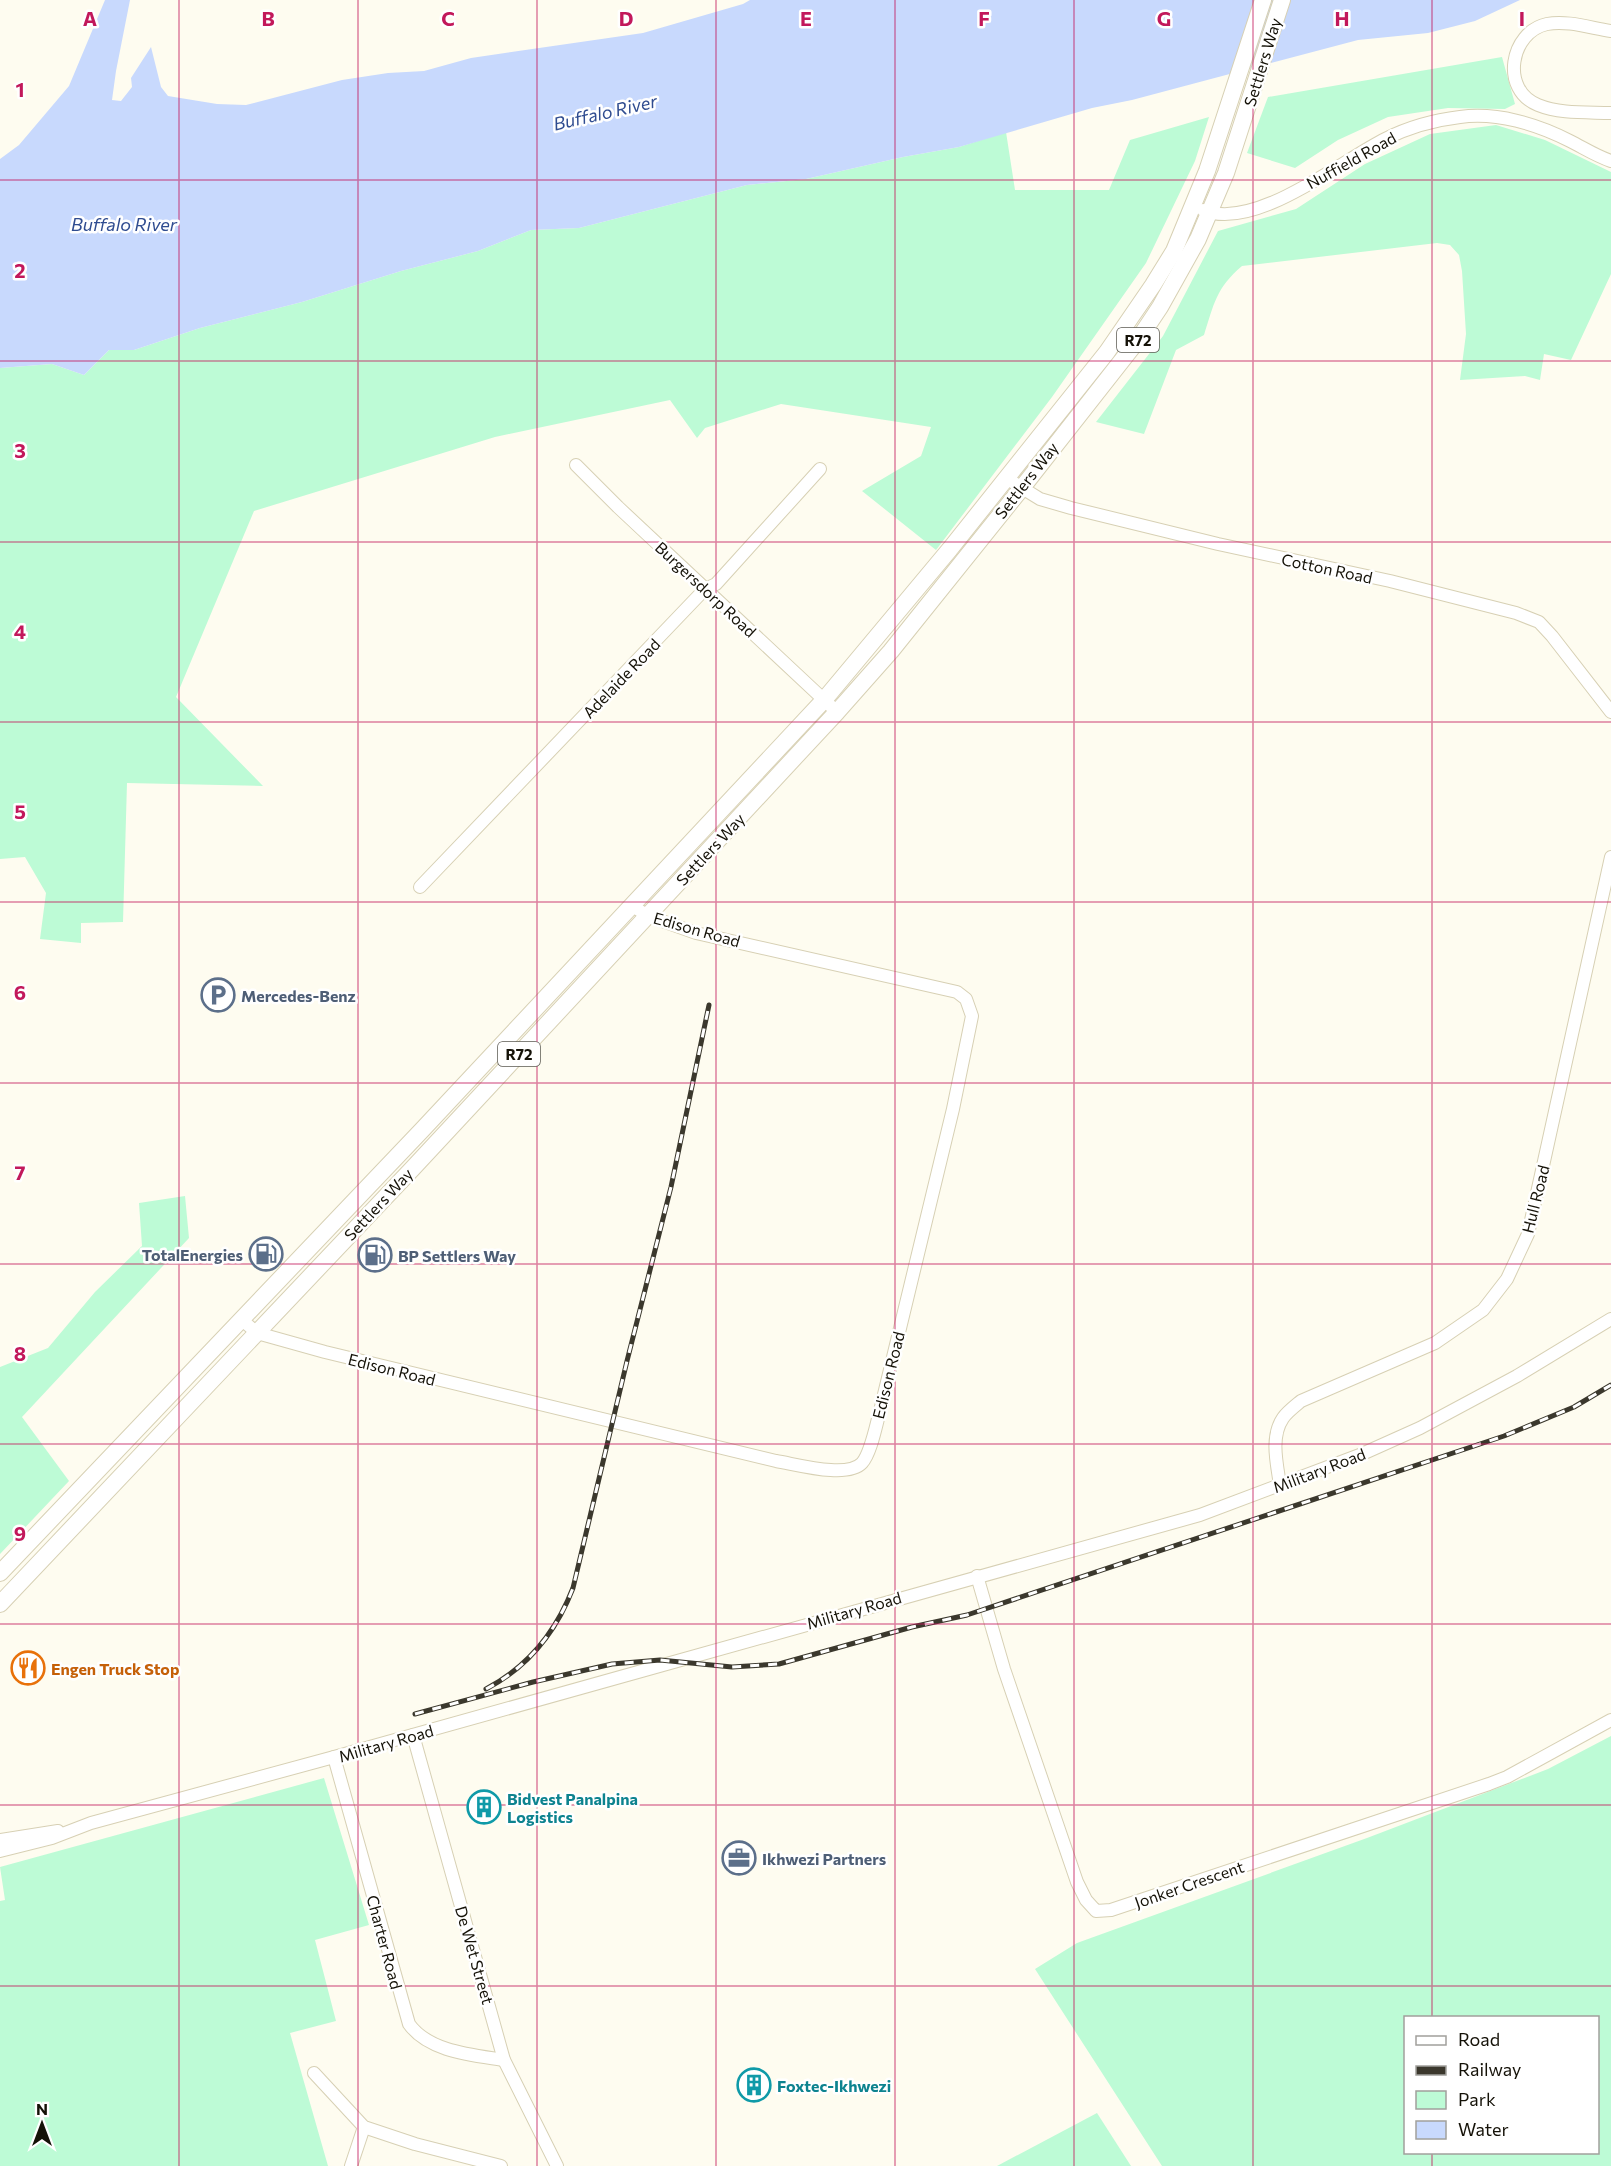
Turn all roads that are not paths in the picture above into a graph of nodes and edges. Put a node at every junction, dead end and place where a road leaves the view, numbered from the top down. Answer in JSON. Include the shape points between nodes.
{"nodes":[{"id":1,"x":1263,"y":0,"type":"edge"},
{"id":2,"x":1282,"y":0,"type":"edge"},
{"id":3,"x":1611,"y":31,"type":"edge"},
{"id":4,"x":1611,"y":113,"type":"edge"},
{"id":5,"x":1611,"y":161,"type":"edge"},
{"id":6,"x":1201,"y":210,"type":"junction"},
{"id":7,"x":576,"y":465,"type":"dead end"},
{"id":8,"x":820,"y":469,"type":"dead end"},
{"id":9,"x":1006,"y":478,"type":"junction"},
{"id":10,"x":1021,"y":489,"type":"junction"},
{"id":11,"x":705,"y":590,"type":"junction"},
{"id":12,"x":824,"y":700,"type":"junction"},
{"id":13,"x":837,"y":712,"type":"junction"},
{"id":14,"x":1611,"y":712,"type":"edge"},
{"id":15,"x":1611,"y":857,"type":"edge"},
{"id":16,"x":420,"y":887,"type":"dead end"},
{"id":17,"x":631,"y":905,"type":"junction"},
{"id":18,"x":648,"y":916,"type":"junction"},
{"id":19,"x":241,"y":1319,"type":"junction"},
{"id":20,"x":1611,"y":1319,"type":"edge"},
{"id":21,"x":257,"y":1333,"type":"junction"},
{"id":22,"x":1280,"y":1485,"type":"junction"},
{"id":23,"x":0,"y":1574,"type":"edge"},
{"id":24,"x":977,"y":1576,"type":"junction"},
{"id":25,"x":0,"y":1604,"type":"edge"},
{"id":26,"x":1611,"y":1720,"type":"edge"},
{"id":27,"x":413,"y":1735,"type":"junction"},
{"id":28,"x":334,"y":1757,"type":"junction"},
{"id":29,"x":69,"y":1831,"type":"junction"},
{"id":30,"x":0,"y":1840,"type":"edge"},
{"id":31,"x":0,"y":1851,"type":"edge"},
{"id":32,"x":504,"y":2060,"type":"junction"},
{"id":33,"x":314,"y":2073,"type":"dead end"},
{"id":34,"x":363,"y":2127,"type":"junction"},
{"id":35,"x":351,"y":2166,"type":"edge"},
{"id":36,"x":501,"y":2166,"type":"edge"},
{"id":37,"x":557,"y":2166,"type":"edge"}],
"edges":[{"from":1,"to":6,"type":"main road","name":"Settlers Way","number":"R72","via":[[1208,171]]},
{"from":2,"to":6,"type":"main road","name":"Settlers Way","number":"R72","via":[[1226,173]]},
{"from":3,"to":4,"type":"street","via":[[1559,23],[1539,27],[1525,35],[1514,69],[1519,87],[1536,104],[1556,110]]},
{"from":5,"to":6,"type":"street","name":"Nuffield Road","via":[[1532,125],[1494,117],[1462,116],[1429,122],[1385,139],[1276,201],[1232,213]]},
{"from":6,"to":9,"type":"main road","name":"Settlers Way","number":"R72","via":[[1128,322]]},
{"from":6,"to":10,"type":"main road","name":"Settlers Way","number":"R72","via":[[1188,258],[1160,307]]},
{"from":7,"to":11,"type":"street","name":"Burgersdorp Road"},
{"from":8,"to":11,"type":"street","name":"Adelaide Road","via":[[716,584]]},
{"from":9,"to":10,"type":"street","name":"Cotton Road"},
{"from":9,"to":12,"type":"main road","name":"Settlers Way","number":"R72"},
{"from":10,"to":13,"type":"main road","name":"Settlers Way","number":"R72"},
{"from":10,"to":14,"type":"street","name":"Cotton Road","via":[[1071,508],[1524,616],[1539,622],[1552,636]]},
{"from":11,"to":12,"type":"street","name":"Burgersdorp Road"},
{"from":11,"to":16,"type":"street","name":"Adelaide Road"},
{"from":12,"to":13,"type":"street","name":"Burgersdorp Road"},
{"from":12,"to":17,"type":"main road","name":"Settlers Way","number":"R72"},
{"from":13,"to":18,"type":"main road","name":"Settlers Way","number":"R72"},
{"from":15,"to":22,"type":"street","name":"Hull Road","via":[[1528,1234],[1507,1279],[1483,1310],[1435,1342],[1301,1401],[1283,1417],[1277,1432],[1276,1454]]},
{"from":17,"to":18,"type":"street","name":"Edison Road"},
{"from":17,"to":19,"type":"main road","name":"Settlers Way","number":"R72"},
{"from":18,"to":21,"type":"main road","name":"Settlers Way","number":"R72"},
{"from":18,"to":21,"type":"street","name":"Edison Road","via":[[696,933],[957,992],[969,1003],[972,1016],[953,1108],[880,1411],[861,1464],[845,1471],[776,1461]]},
{"from":19,"to":21,"type":"street","name":"Edison Road"},
{"from":19,"to":23,"type":"main road","name":"Settlers Way","number":"R72"},
{"from":20,"to":22,"type":"street","name":"Military Road","via":[[1420,1428]]},
{"from":21,"to":25,"type":"main road","name":"Settlers Way","number":"R72"},
{"from":22,"to":24,"type":"street","name":"Military Road","via":[[1200,1515]]},
{"from":24,"to":26,"type":"street","name":"Jonker Crescent","via":[[1004,1669],[1071,1864],[1086,1900],[1096,1911],[1111,1910],[1498,1781]]},
{"from":24,"to":27,"type":"street","name":"Military Road"},
{"from":27,"to":28,"type":"street","name":"Military Road"},
{"from":27,"to":32,"type":"street","name":"De Wet Street"},
{"from":28,"to":29,"type":"street","name":"Military Road"},
{"from":28,"to":32,"type":"street","name":"Charter Road","via":[[409,2024],[429,2042]]},
{"from":29,"to":30,"type":"street","name":"Military Road"},
{"from":29,"to":31,"type":"street","name":"Military Road"},
{"from":32,"to":37,"type":"street","name":"De Wet Street"},
{"from":33,"to":34,"type":"street"},
{"from":34,"to":35,"type":"street"},
{"from":34,"to":36,"type":"street"}]}
